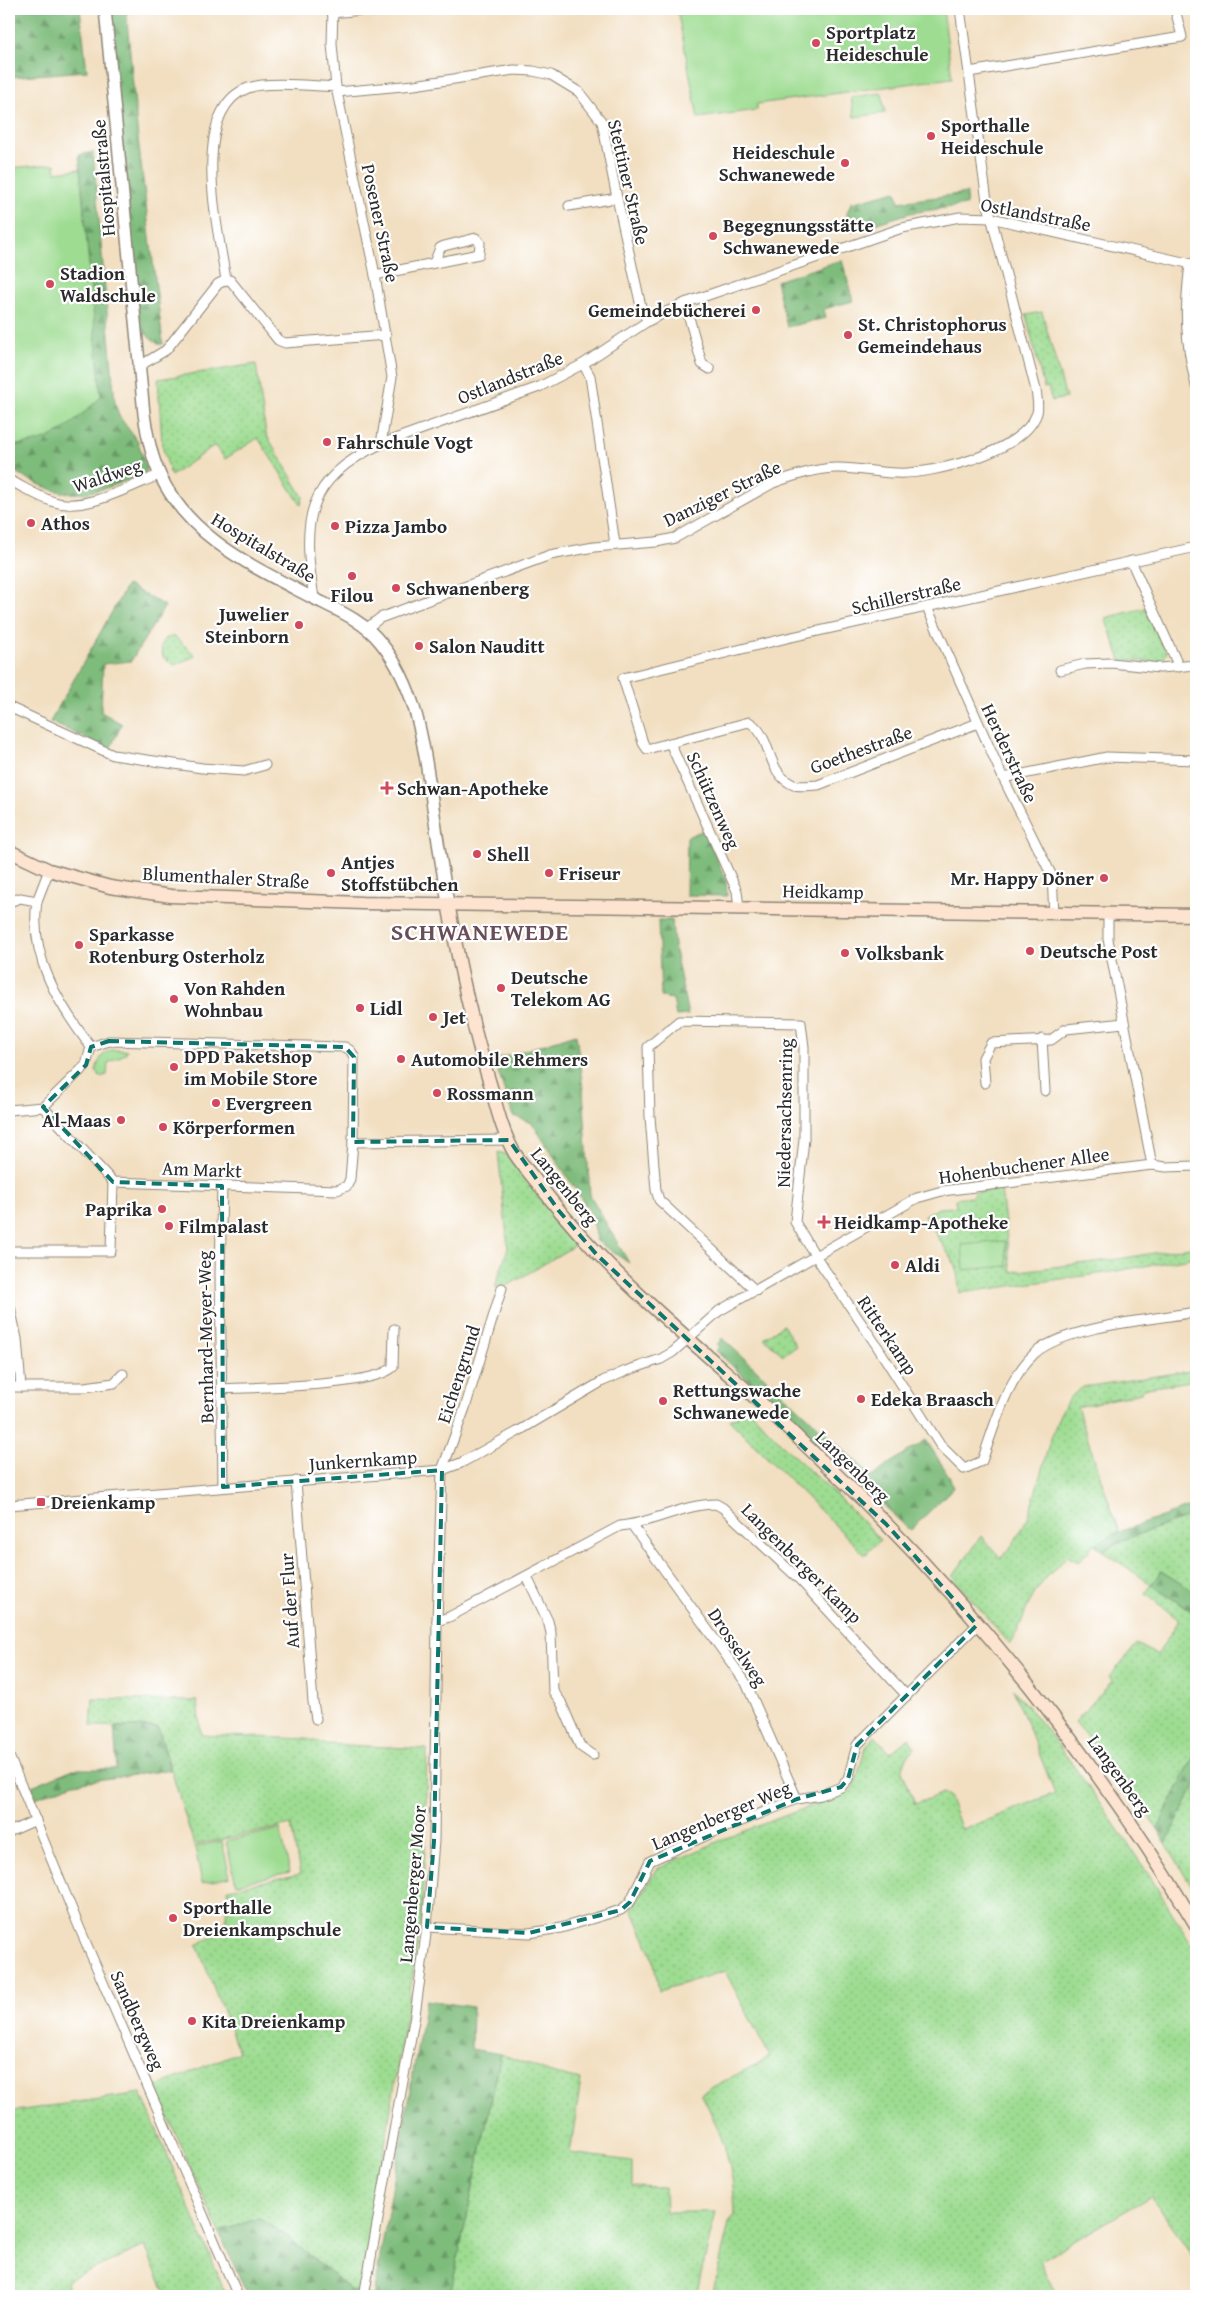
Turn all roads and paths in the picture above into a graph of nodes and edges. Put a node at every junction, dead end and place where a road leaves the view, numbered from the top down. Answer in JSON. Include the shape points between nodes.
{"nodes":[{"id":1,"x":104,"y":9,"type":"edge"},
{"id":2,"x":372,"y":9,"type":"edge"},
{"id":3,"x":960,"y":9,"type":"edge"},
{"id":4,"x":1175,"y":9,"type":"edge"},
{"id":5,"x":332,"y":11,"type":"edge"},
{"id":6,"x":969,"y":72,"type":"junction"},
{"id":7,"x":336,"y":90,"type":"junction"},
{"id":8,"x":617,"y":198,"type":"junction"},
{"id":9,"x":569,"y":206,"type":"dead end"},
{"id":10,"x":991,"y":218,"type":"junction"},
{"id":11,"x":434,"y":263,"type":"junction"},
{"id":12,"x":1193,"y":264,"type":"edge"},
{"id":13,"x":375,"y":274,"type":"junction"},
{"id":14,"x":226,"y":280,"type":"junction"},
{"id":15,"x":685,"y":303,"type":"junction"},
{"id":16,"x":648,"y":321,"type":"junction"},
{"id":17,"x":386,"y":335,"type":"junction"},
{"id":18,"x":583,"y":364,"type":"junction"},
{"id":19,"x":138,"y":367,"type":"junction"},
{"id":20,"x":710,"y":369,"type":"dead end"},
{"id":21,"x":1196,"y":386,"type":"edge"},
{"id":22,"x":381,"y":444,"type":"junction"},
{"id":23,"x":159,"y":474,"type":"junction"},
{"id":24,"x":9,"y":480,"type":"edge"},
{"id":25,"x":614,"y":544,"type":"junction"},
{"id":26,"x":1196,"y":547,"type":"edge"},
{"id":27,"x":1130,"y":561,"type":"junction"},
{"id":28,"x":314,"y":598,"type":"junction"},
{"id":29,"x":927,"y":607,"type":"junction"},
{"id":30,"x":367,"y":628,"type":"junction"},
{"id":31,"x":1196,"y":665,"type":"edge"},
{"id":32,"x":1178,"y":666,"type":"junction"},
{"id":33,"x":1060,"y":670,"type":"dead end"},
{"id":34,"x":623,"y":678,"type":"joint"},
{"id":35,"x":9,"y":707,"type":"edge"},
{"id":36,"x":978,"y":723,"type":"junction"},
{"id":37,"x":670,"y":743,"type":"junction"},
{"id":38,"x":1196,"y":760,"type":"edge"},
{"id":39,"x":265,"y":765,"type":"dead end"},
{"id":40,"x":1003,"y":778,"type":"junction"},
{"id":41,"x":9,"y":851,"type":"edge"},
{"id":42,"x":49,"y":870,"type":"junction"},
{"id":43,"x":37,"y":901,"type":"junction"},
{"id":44,"x":9,"y":902,"type":"edge"},
{"id":45,"x":448,"y":903,"type":"junction"},
{"id":46,"x":739,"y":908,"type":"junction"},
{"id":47,"x":1054,"y":914,"type":"junction"},
{"id":48,"x":1108,"y":915,"type":"junction"},
{"id":49,"x":1196,"y":915,"type":"edge"},
{"id":50,"x":1124,"y":1023,"type":"junction"},
{"id":51,"x":1042,"y":1040,"type":"junction"},
{"id":52,"x":91,"y":1047,"type":"junction"},
{"id":53,"x":985,"y":1083,"type":"dead end"},
{"id":54,"x":1045,"y":1090,"type":"dead end"},
{"id":55,"x":43,"y":1107,"type":"junction"},
{"id":56,"x":9,"y":1110,"type":"edge"},
{"id":57,"x":509,"y":1140,"type":"junction"},
{"id":58,"x":353,"y":1142,"type":"junction"},
{"id":59,"x":1152,"y":1165,"type":"junction"},
{"id":60,"x":1196,"y":1166,"type":"edge"},
{"id":61,"x":113,"y":1182,"type":"junction"},
{"id":62,"x":222,"y":1186,"type":"junction"},
{"id":63,"x":9,"y":1251,"type":"edge"},
{"id":64,"x":816,"y":1257,"type":"junction"},
{"id":65,"x":502,"y":1288,"type":"dead end"},
{"id":66,"x":756,"y":1291,"type":"junction"},
{"id":67,"x":9,"y":1302,"type":"edge"},
{"id":68,"x":1196,"y":1312,"type":"edge"},
{"id":69,"x":394,"y":1329,"type":"dead end"},
{"id":70,"x":687,"y":1340,"type":"junction"},
{"id":71,"x":123,"y":1374,"type":"dead end"},
{"id":72,"x":9,"y":1387,"type":"edge"},
{"id":73,"x":21,"y":1387,"type":"junction"},
{"id":74,"x":222,"y":1389,"type":"junction"},
{"id":75,"x":442,"y":1470,"type":"junction"},
{"id":76,"x":296,"y":1481,"type":"junction"},
{"id":77,"x":223,"y":1487,"type":"junction"},
{"id":78,"x":9,"y":1505,"type":"edge"},
{"id":79,"x":632,"y":1525,"type":"junction"},
{"id":80,"x":527,"y":1577,"type":"junction"},
{"id":81,"x":437,"y":1621,"type":"junction"},
{"id":82,"x":977,"y":1625,"type":"junction"},
{"id":83,"x":907,"y":1696,"type":"junction"},
{"id":84,"x":316,"y":1719,"type":"dead end"},
{"id":85,"x":593,"y":1755,"type":"dead end"},
{"id":86,"x":9,"y":1756,"type":"edge"},
{"id":87,"x":797,"y":1799,"type":"junction"},
{"id":88,"x":36,"y":1820,"type":"junction"},
{"id":89,"x":9,"y":1832,"type":"edge"},
{"id":90,"x":1196,"y":1925,"type":"edge"},
{"id":91,"x":427,"y":1927,"type":"junction"},
{"id":92,"x":238,"y":2296,"type":"edge"},
{"id":93,"x":364,"y":2296,"type":"edge"}],
"edges":[{"from":1,"to":19,"type":"street","name":"Hospitalstraße"},
{"from":2,"to":5,"type":"street"},
{"from":3,"to":6,"type":"street","name":"Danziger Straße"},
{"from":4,"to":6,"type":"street","via":[[1182,38]]},
{"from":5,"to":7,"type":"street","name":"Posener Straße"},
{"from":6,"to":10,"type":"street","name":"Danziger Straße"},
{"from":7,"to":8,"type":"street","name":"Stettiner Straße","via":[[414,85],[514,70],[551,75],[579,92],[602,122]]},
{"from":7,"to":13,"type":"street","name":"Posener Straße"},
{"from":7,"to":14,"type":"street","name":"Stettiner Straße","via":[[250,87],[232,98],[224,108],[215,132],[210,161]]},
{"from":8,"to":9,"type":"street"},
{"from":8,"to":16,"type":"street","name":"Stettiner Straße","via":[[642,311]]},
{"from":10,"to":12,"type":"street","name":"Ostlandstraße"},
{"from":10,"to":15,"type":"street","name":"Ostlandstraße","via":[[960,217],[902,228]]},
{"from":10,"to":25,"type":"street","name":"Danziger Straße","via":[[1036,390],[1038,412],[1023,432],[973,459],[930,470],[897,474],[836,468],[805,473],[773,484],[675,538]]},
{"from":11,"to":11,"type":"street","via":[[444,246],[476,238],[480,243],[479,254]]},
{"from":11,"to":13,"type":"street"},
{"from":12,"to":21,"type":"street","via":[[1185,327]]},
{"from":13,"to":17,"type":"street","name":"Posener Straße"},
{"from":14,"to":17,"type":"street","via":[[230,280],[278,340],[285,343]]},
{"from":14,"to":19,"type":"street","via":[[218,284],[166,350]]},
{"from":15,"to":16,"type":"street","name":"Ostlandstraße"},
{"from":15,"to":20,"type":"street","via":[[702,364]]},
{"from":16,"to":18,"type":"street","name":"Ostlandstraße"},
{"from":17,"to":22,"type":"street","name":"Posener Straße","via":[[392,377]]},
{"from":18,"to":22,"type":"street","name":"Ostlandstraße","via":[[539,387]]},
{"from":18,"to":25,"type":"street","via":[[590,376]]},
{"from":19,"to":23,"type":"street","name":"Hospitalstraße","via":[[149,445]]},
{"from":22,"to":28,"type":"street","name":"Ostlandstraße","via":[[336,471],[314,503],[309,535]]},
{"from":23,"to":24,"type":"street","name":"Waldweg","via":[[105,497],[71,504],[54,502]]},
{"from":23,"to":28,"type":"street","name":"Hospitalstraße","via":[[173,500],[203,533],[259,570]]},
{"from":25,"to":30,"type":"street","name":"Danziger Straße","via":[[550,555],[380,618]]},
{"from":26,"to":27,"type":"street","name":"Schillerstraße"},
{"from":27,"to":29,"type":"street","name":"Schillerstraße"},
{"from":27,"to":32,"type":"street"},
{"from":28,"to":30,"type":"street","name":"Hospitalstraße"},
{"from":29,"to":34,"type":"street","name":"Schillerstraße"},
{"from":29,"to":36,"type":"street","name":"Herderstraße"},
{"from":30,"to":45,"type":"street","name":"Hospitalstraße","via":[[393,660],[406,684],[417,718],[427,761]]},
{"from":31,"to":32,"type":"street"},
{"from":32,"to":33,"type":"street","via":[[1160,668],[1111,663]]},
{"from":34,"to":37,"type":"street","name":"Schützenweg","via":[[647,749]]},
{"from":35,"to":39,"type":"street","via":[[113,755],[244,771]]},
{"from":36,"to":37,"type":"street","name":"Goethestraße","via":[[818,785],[794,785],[776,771],[757,726],[749,722]]},
{"from":36,"to":40,"type":"street","name":"Herderstraße"},
{"from":37,"to":46,"type":"street","name":"Schützenweg","via":[[737,891]]},
{"from":38,"to":40,"type":"street","via":[[1107,757]]},
{"from":40,"to":47,"type":"street","name":"Herderstraße","via":[[1052,876]]},
{"from":41,"to":42,"type":"main road","name":"Blumenthaler Straße"},
{"from":42,"to":43,"type":"street"},
{"from":42,"to":45,"type":"main road","name":"Blumenthaler Straße","via":[[110,888],[171,896]]},
{"from":43,"to":44,"type":"street","via":[[20,898]]},
{"from":43,"to":52,"type":"street","via":[[35,931],[40,956],[69,1018]]},
{"from":45,"to":46,"type":"main road","name":"Heidkamp"},
{"from":45,"to":57,"type":"main road","name":"Langenberg","via":[[470,1013]]},
{"from":46,"to":47,"type":"main road","name":"Heidkamp"},
{"from":47,"to":48,"type":"main road","name":"Heidkamp"},
{"from":48,"to":49,"type":"main road","name":"Heidkamp"},
{"from":48,"to":50,"type":"street","via":[[1108,938]]},
{"from":50,"to":51,"type":"street","via":[[1066,1029],[1051,1040]]},
{"from":50,"to":59,"type":"street"},
{"from":51,"to":53,"type":"street","via":[[991,1042],[983,1058]]},
{"from":51,"to":54,"type":"street"},
{"from":52,"to":55,"type":"street","via":[[86,1065]]},
{"from":52,"to":58,"type":"street","name":"Am Markt","via":[[109,1042],[345,1047],[354,1057]]},
{"from":55,"to":56,"type":"street"},
{"from":55,"to":61,"type":"street"},
{"from":57,"to":58,"type":"street"},
{"from":57,"to":70,"type":"main road","name":"Langenberg","via":[[515,1153],[553,1203],[597,1254]]},
{"from":58,"to":62,"type":"street","name":"Am Markt","via":[[350,1179],[347,1186],[337,1190]]},
{"from":59,"to":60,"type":"street"},
{"from":59,"to":64,"type":"street","name":"Hohenbuchener Allee","via":[[942,1191],[917,1198]]},
{"from":61,"to":62,"type":"street","name":"Am Markt"},
{"from":61,"to":63,"type":"street","via":[[111,1250]]},
{"from":62,"to":74,"type":"street","name":"Bernhard-Meyer-Weg"},
{"from":64,"to":66,"type":"street","name":"Hohenbuchener Allee"},
{"from":64,"to":66,"type":"street","name":"Niedersachsenring","via":[[796,1222],[804,1139],[801,1023],[679,1021],[648,1047],[656,1190],[659,1200]]},
{"from":64,"to":68,"type":"street","name":"Ritterkamp","via":[[878,1346],[940,1445],[964,1470],[982,1462],[1006,1396],[1034,1354],[1046,1345],[1084,1331]]},
{"from":65,"to":75,"type":"street","name":"Eichengrund"},
{"from":66,"to":70,"type":"street","name":"Hohenbuchener Allee","via":[[719,1312]]},
{"from":67,"to":73,"type":"street","via":[[17,1339]]},
{"from":69,"to":74,"type":"street","via":[[393,1367],[378,1376],[352,1382]]},
{"from":70,"to":75,"type":"street","name":"Junkernkamp","via":[[662,1359],[603,1381],[461,1463]]},
{"from":70,"to":82,"type":"main road","name":"Langenberg","via":[[743,1387],[886,1524]]},
{"from":71,"to":73,"type":"street","via":[[114,1383],[86,1387]]},
{"from":72,"to":73,"type":"street"},
{"from":74,"to":77,"type":"street","name":"Bernhard-Meyer-Weg"},
{"from":75,"to":76,"type":"street","name":"Junkernkamp"},
{"from":75,"to":81,"type":"street","name":"Langenberger Moor"},
{"from":76,"to":77,"type":"street","name":"Junkernkamp"},
{"from":76,"to":84,"type":"street","name":"Auf der Flur","via":[[312,1702]]},
{"from":77,"to":78,"type":"street","name":"Junkernkamp"},
{"from":79,"to":80,"type":"street","name":"Langenberger Kamp","via":[[620,1526]]},
{"from":79,"to":83,"type":"street","name":"Langenberger Kamp","via":[[710,1504],[723,1508],[800,1580]]},
{"from":79,"to":87,"type":"street","name":"Drosselweg","via":[[746,1683]]},
{"from":80,"to":81,"type":"street","name":"Langenberger Kamp"},
{"from":80,"to":85,"type":"street","via":[[551,1633],[553,1691],[580,1746]]},
{"from":81,"to":91,"type":"street","name":"Langenberger Moor","via":[[434,1842]]},
{"from":82,"to":83,"type":"street","name":"Langenberger Weg"},
{"from":82,"to":90,"type":"main road","name":"Langenberg","via":[[1078,1748],[1155,1856]]},
{"from":83,"to":87,"type":"street","name":"Langenberger Weg","via":[[857,1744],[848,1779],[841,1787]]},
{"from":86,"to":88,"type":"street","name":"Sandbergweg"},
{"from":87,"to":91,"type":"street","name":"Langenberger Weg","via":[[650,1861],[630,1902],[621,1910],[561,1928],[529,1933]]},
{"from":88,"to":89,"type":"street"},
{"from":88,"to":92,"type":"street","name":"Sandbergweg"},
{"from":91,"to":93,"type":"street","name":"Langenberger Moor","via":[[415,2015]]}]}
